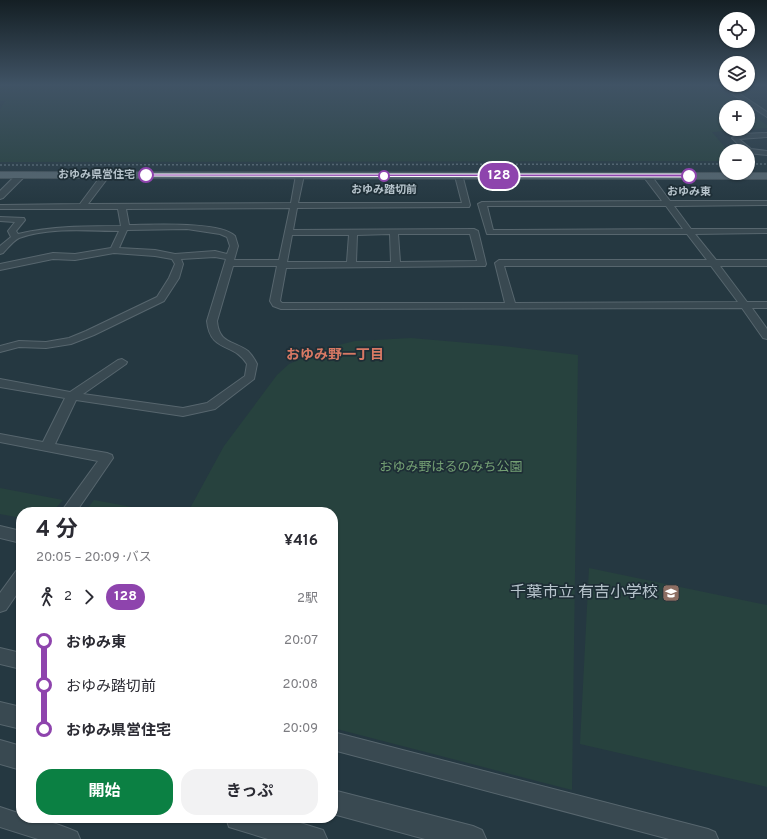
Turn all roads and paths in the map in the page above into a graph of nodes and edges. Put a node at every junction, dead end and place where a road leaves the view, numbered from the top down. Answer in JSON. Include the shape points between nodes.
{"nodes":[{"id":1,"x":767,"y":135,"type":"edge"},
{"id":2,"x":767,"y":153,"type":"edge"},
{"id":3,"x":0,"y":175,"type":"edge"},
{"id":4,"x":21,"y":175,"type":"junction"},
{"id":5,"x":106,"y":175,"type":"junction"},
{"id":6,"x":300,"y":176,"type":"junction"},
{"id":7,"x":459,"y":176,"type":"junction"},
{"id":8,"x":647,"y":176,"type":"junction"},
{"id":9,"x":767,"y":176,"type":"edge"},
{"id":10,"x":0,"y":196,"type":"edge"},
{"id":11,"x":767,"y":203,"type":"edge"},
{"id":12,"x":668,"y":204,"type":"junction"},
{"id":13,"x":294,"y":205,"type":"junction"},
{"id":14,"x":83,"y":206,"type":"junction"},
{"id":15,"x":2,"y":207,"type":"dead end"},
{"id":16,"x":122,"y":207,"type":"junction"},
{"id":17,"x":0,"y":220,"type":"edge"},
{"id":18,"x":125,"y":227,"type":"junction"},
{"id":19,"x":688,"y":231,"type":"junction"},
{"id":20,"x":767,"y":231,"type":"edge"},
{"id":21,"x":353,"y":232,"type":"junction"},
{"id":22,"x":394,"y":232,"type":"junction"},
{"id":23,"x":288,"y":233,"type":"junction"},
{"id":24,"x":15,"y":237,"type":"junction"},
{"id":25,"x":114,"y":250,"type":"junction"},
{"id":26,"x":0,"y":252,"type":"edge"},
{"id":27,"x":175,"y":257,"type":"junction"},
{"id":28,"x":231,"y":260,"type":"junction"},
{"id":29,"x":714,"y":263,"type":"junction"},
{"id":30,"x":767,"y":263,"type":"edge"},
{"id":31,"x":281,"y":264,"type":"junction"},
{"id":32,"x":396,"y":264,"type":"junction"},
{"id":33,"x":351,"y":265,"type":"junction"},
{"id":34,"x":0,"y":267,"type":"edge"},
{"id":35,"x":511,"y":305,"type":"junction"},
{"id":36,"x":745,"y":305,"type":"junction"},
{"id":37,"x":767,"y":305,"type":"edge"},
{"id":38,"x":767,"y":336,"type":"edge"},
{"id":39,"x":0,"y":349,"type":"edge"},
{"id":40,"x":122,"y":362,"type":"dead end"},
{"id":41,"x":0,"y":383,"type":"edge"},
{"id":42,"x":72,"y":396,"type":"junction"},
{"id":43,"x":0,"y":438,"type":"edge"},
{"id":44,"x":47,"y":447,"type":"junction"},
{"id":45,"x":72,"y":507,"type":"edge"},
{"id":46,"x":0,"y":532,"type":"edge"},
{"id":47,"x":16,"y":536,"type":"edge"},
{"id":48,"x":16,"y":583,"type":"edge"},
{"id":49,"x":0,"y":605,"type":"edge"},
{"id":50,"x":0,"y":656,"type":"edge"},
{"id":51,"x":16,"y":660,"type":"edge"},
{"id":52,"x":0,"y":713,"type":"edge"},
{"id":53,"x":16,"y":717,"type":"edge"},
{"id":54,"x":338,"y":742,"type":"edge"},
{"id":55,"x":0,"y":752,"type":"edge"},
{"id":56,"x":16,"y":757,"type":"edge"},
{"id":57,"x":338,"y":803,"type":"edge"},
{"id":58,"x":0,"y":817,"type":"edge"},
{"id":59,"x":16,"y":822,"type":"edge"},
{"id":60,"x":19,"y":823,"type":"edge"},
{"id":61,"x":256,"y":823,"type":"edge"},
{"id":62,"x":70,"y":839,"type":"edge"},
{"id":63,"x":314,"y":839,"type":"edge"},
{"id":64,"x":473,"y":839,"type":"edge"},
{"id":65,"x":708,"y":839,"type":"edge"}],
"edges":[{"from":1,"to":2,"type":"street","via":[[735,138],[749,151]]},
{"from":3,"to":4,"type":"main road"},
{"from":4,"to":5,"type":"main road"},
{"from":4,"to":10,"type":"street"},
{"from":5,"to":6,"type":"main road"},
{"from":5,"to":14,"type":"street"},
{"from":6,"to":7,"type":"main road"},
{"from":6,"to":13,"type":"street"},
{"from":7,"to":8,"type":"main road"},
{"from":7,"to":13,"type":"street","via":[[466,205]]},
{"from":8,"to":9,"type":"main road"},
{"from":8,"to":12,"type":"street"},
{"from":11,"to":12,"type":"street"},
{"from":12,"to":19,"type":"street"},
{"from":12,"to":19,"type":"street","via":[[482,204],[490,232]]},
{"from":13,"to":16,"type":"street"},
{"from":13,"to":23,"type":"street"},
{"from":14,"to":15,"type":"street"},
{"from":14,"to":16,"type":"street"},
{"from":16,"to":18,"type":"street"},
{"from":17,"to":24,"type":"street","via":[[22,220],[12,231]]},
{"from":18,"to":24,"type":"street","via":[[60,229]]},
{"from":18,"to":25,"type":"street"},
{"from":18,"to":28,"type":"street","via":[[187,227],[222,232],[231,236],[234,241]]},
{"from":19,"to":20,"type":"street"},
{"from":19,"to":29,"type":"street"},
{"from":21,"to":22,"type":"street"},
{"from":21,"to":23,"type":"street"},
{"from":21,"to":33,"type":"street"},
{"from":22,"to":32,"type":"street"},
{"from":22,"to":32,"type":"street","via":[[474,231],[482,264]]},
{"from":23,"to":31,"type":"street"},
{"from":24,"to":26,"type":"street"},
{"from":25,"to":27,"type":"street"},
{"from":25,"to":34,"type":"street","via":[[75,257],[53,256]]},
{"from":27,"to":28,"type":"street","via":[[215,254]]},
{"from":27,"to":39,"type":"street","via":[[178,264],[174,278],[161,299],[71,341],[46,345],[19,344]]},
{"from":28,"to":31,"type":"street"},
{"from":28,"to":42,"type":"street","via":[[212,321],[212,331],[215,338],[245,354],[252,364],[250,377],[211,406],[183,412]]},
{"from":29,"to":30,"type":"street"},
{"from":29,"to":35,"type":"street","via":[[499,263]]},
{"from":29,"to":36,"type":"street"},
{"from":31,"to":33,"type":"street"},
{"from":31,"to":35,"type":"street","via":[[275,301],[281,306]]},
{"from":32,"to":33,"type":"street"},
{"from":35,"to":36,"type":"street"},
{"from":36,"to":37,"type":"street"},
{"from":36,"to":38,"type":"street"},
{"from":40,"to":42,"type":"street"},
{"from":41,"to":42,"type":"street"},
{"from":42,"to":44,"type":"street"},
{"from":43,"to":44,"type":"street"},
{"from":44,"to":45,"type":"street","via":[[107,458]]},
{"from":46,"to":47,"type":"street"},
{"from":48,"to":49,"type":"street"},
{"from":50,"to":51,"type":"street"},
{"from":52,"to":53,"type":"street"},
{"from":54,"to":65,"type":"street"},
{"from":55,"to":56,"type":"street"},
{"from":57,"to":64,"type":"street"},
{"from":58,"to":59,"type":"street"},
{"from":60,"to":62,"type":"street"},
{"from":61,"to":63,"type":"street"}]}
